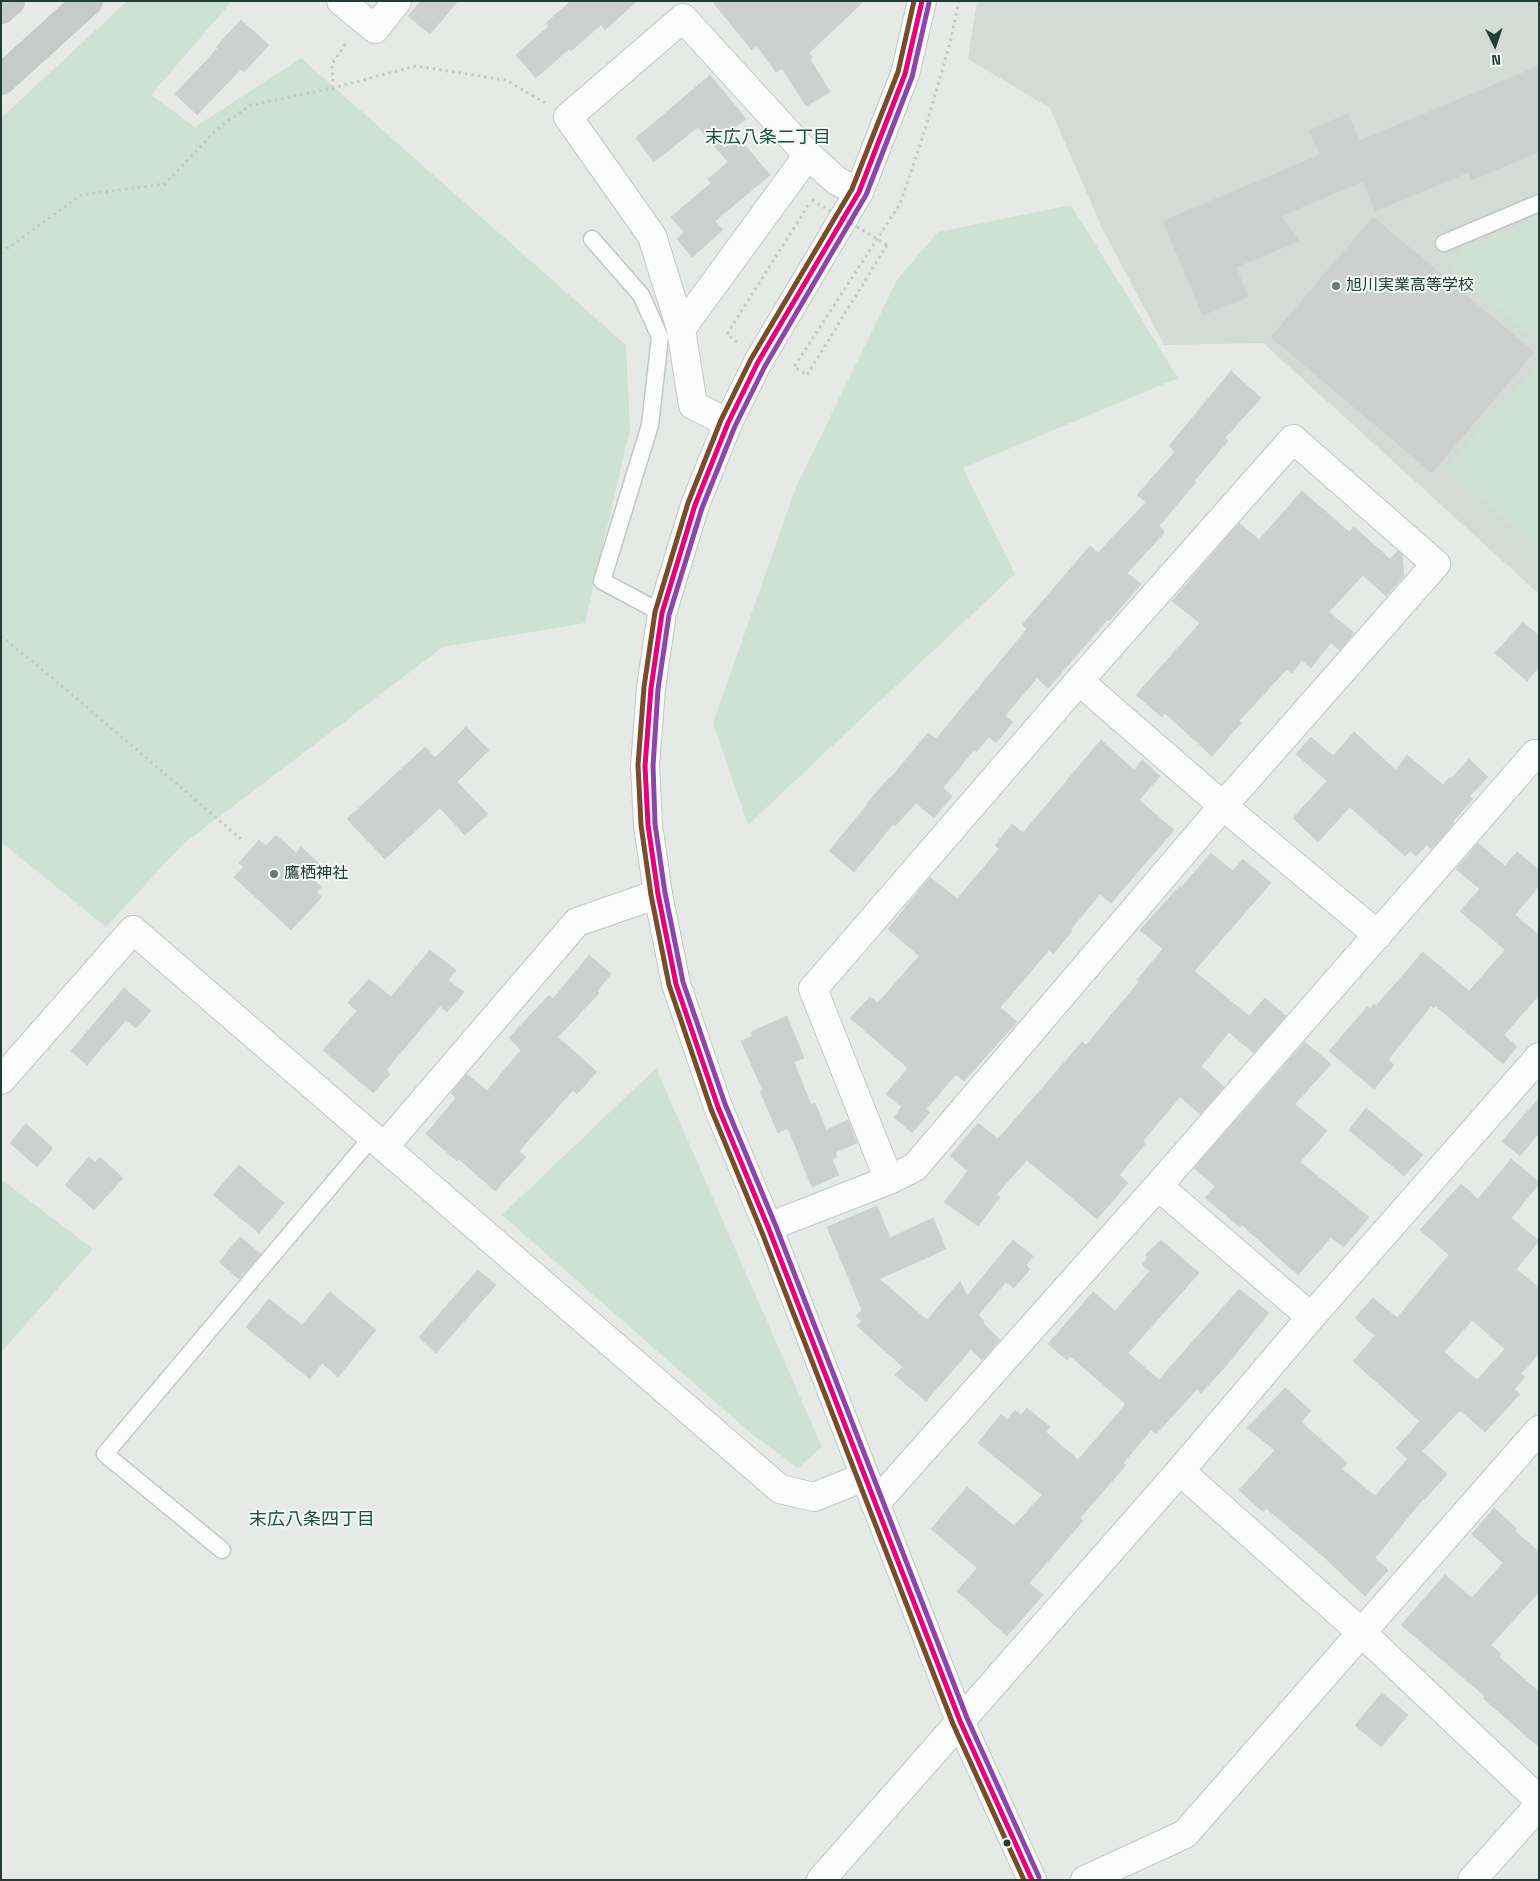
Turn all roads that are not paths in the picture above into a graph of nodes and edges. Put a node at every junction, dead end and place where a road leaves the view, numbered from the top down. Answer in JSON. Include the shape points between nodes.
{"nodes":[{"id":1,"x":10,"y":1,"type":"edge"},
{"id":2,"x":88,"y":1,"type":"edge"},
{"id":3,"x":341,"y":1,"type":"edge"},
{"id":4,"x":397,"y":1,"type":"edge"},
{"id":5,"x":922,"y":1,"type":"edge"},
{"id":6,"x":1,"y":9,"type":"edge"},
{"id":7,"x":1,"y":80,"type":"edge"},
{"id":8,"x":808,"y":155,"type":"junction"},
{"id":9,"x":860,"y":192,"type":"junction"},
{"id":10,"x":1539,"y":203,"type":"edge"},
{"id":11,"x":592,"y":239,"type":"dead end"},
{"id":12,"x":1444,"y":243,"type":"dead end"},
{"id":13,"x":681,"y":329,"type":"junction"},
{"id":14,"x":728,"y":423,"type":"junction"},
{"id":15,"x":662,"y":612,"type":"junction"},
{"id":16,"x":1079,"y":682,"type":"junction"},
{"id":17,"x":1539,"y":757,"type":"edge"},
{"id":18,"x":1223,"y":806,"type":"junction"},
{"id":19,"x":658,"y":894,"type":"junction"},
{"id":20,"x":1378,"y":935,"type":"junction"},
{"id":21,"x":1539,"y":1058,"type":"edge"},
{"id":22,"x":1,"y":1080,"type":"edge"},
{"id":23,"x":378,"y":1142,"type":"junction"},
{"id":24,"x":889,"y":1180,"type":"junction"},
{"id":25,"x":1158,"y":1186,"type":"junction"},
{"id":26,"x":768,"y":1227,"type":"junction"},
{"id":27,"x":1311,"y":1317,"type":"junction"},
{"id":28,"x":1539,"y":1430,"type":"edge"},
{"id":29,"x":1180,"y":1472,"type":"junction"},
{"id":30,"x":864,"y":1476,"type":"junction"},
{"id":31,"x":874,"y":1504,"type":"junction"},
{"id":32,"x":222,"y":1550,"type":"dead end"},
{"id":33,"x":1362,"y":1633,"type":"junction"},
{"id":34,"x":960,"y":1721,"type":"junction"},
{"id":35,"x":1539,"y":1800,"type":"edge"},
{"id":36,"x":1539,"y":1806,"type":"edge"},
{"id":37,"x":821,"y":1880,"type":"edge"},
{"id":38,"x":1032,"y":1880,"type":"edge"},
{"id":39,"x":1085,"y":1880,"type":"edge"},
{"id":40,"x":1472,"y":1880,"type":"edge"}],
"edges":[{"from":1,"to":6,"type":"highway"},
{"from":2,"to":7,"type":"highway"},
{"from":3,"to":4,"type":"street","via":[[375,29]]},
{"from":5,"to":9,"type":"street","via":[[905,74]]},
{"from":8,"to":9,"type":"street","via":[[837,181]]},
{"from":8,"to":13,"type":"street"},
{"from":8,"to":13,"type":"street","via":[[682,10],[568,117],[652,236]]},
{"from":9,"to":14,"type":"street","via":[[758,362]]},
{"from":10,"to":12,"type":"lane"},
{"from":11,"to":15,"type":"lane","via":[[641,295],[660,337],[650,425],[602,581]]},
{"from":13,"to":14,"type":"street","via":[[693,404]]},
{"from":14,"to":15,"type":"street","via":[[695,505]]},
{"from":15,"to":19,"type":"street","via":[[644,766]]},
{"from":16,"to":18,"type":"street"},
{"from":16,"to":18,"type":"street","via":[[1293,439],[1436,564]]},
{"from":16,"to":24,"type":"street","via":[[813,989]]},
{"from":17,"to":20,"type":"street","via":[[1535,754]]},
{"from":18,"to":20,"type":"street"},
{"from":18,"to":24,"type":"street","via":[[915,1167]]},
{"from":19,"to":23,"type":"street","via":[[577,922]]},
{"from":19,"to":26,"type":"street","via":[[676,984],[718,1107]]},
{"from":20,"to":25,"type":"street"},
{"from":21,"to":27,"type":"street"},
{"from":22,"to":23,"type":"street","via":[[133,930]]},
{"from":23,"to":30,"type":"street","via":[[780,1489],[814,1497]]},
{"from":23,"to":32,"type":"lane","via":[[104,1454]]},
{"from":24,"to":26,"type":"street"},
{"from":25,"to":27,"type":"street"},
{"from":25,"to":31,"type":"street"},
{"from":26,"to":30,"type":"street"},
{"from":27,"to":29,"type":"street"},
{"from":28,"to":33,"type":"street"},
{"from":29,"to":33,"type":"street"},
{"from":29,"to":34,"type":"street"},
{"from":30,"to":31,"type":"street"},
{"from":31,"to":34,"type":"street"},
{"from":33,"to":35,"type":"street"},
{"from":33,"to":39,"type":"street","via":[[1185,1834]]},
{"from":34,"to":37,"type":"street"},
{"from":34,"to":38,"type":"street"},
{"from":36,"to":40,"type":"street"}]}
